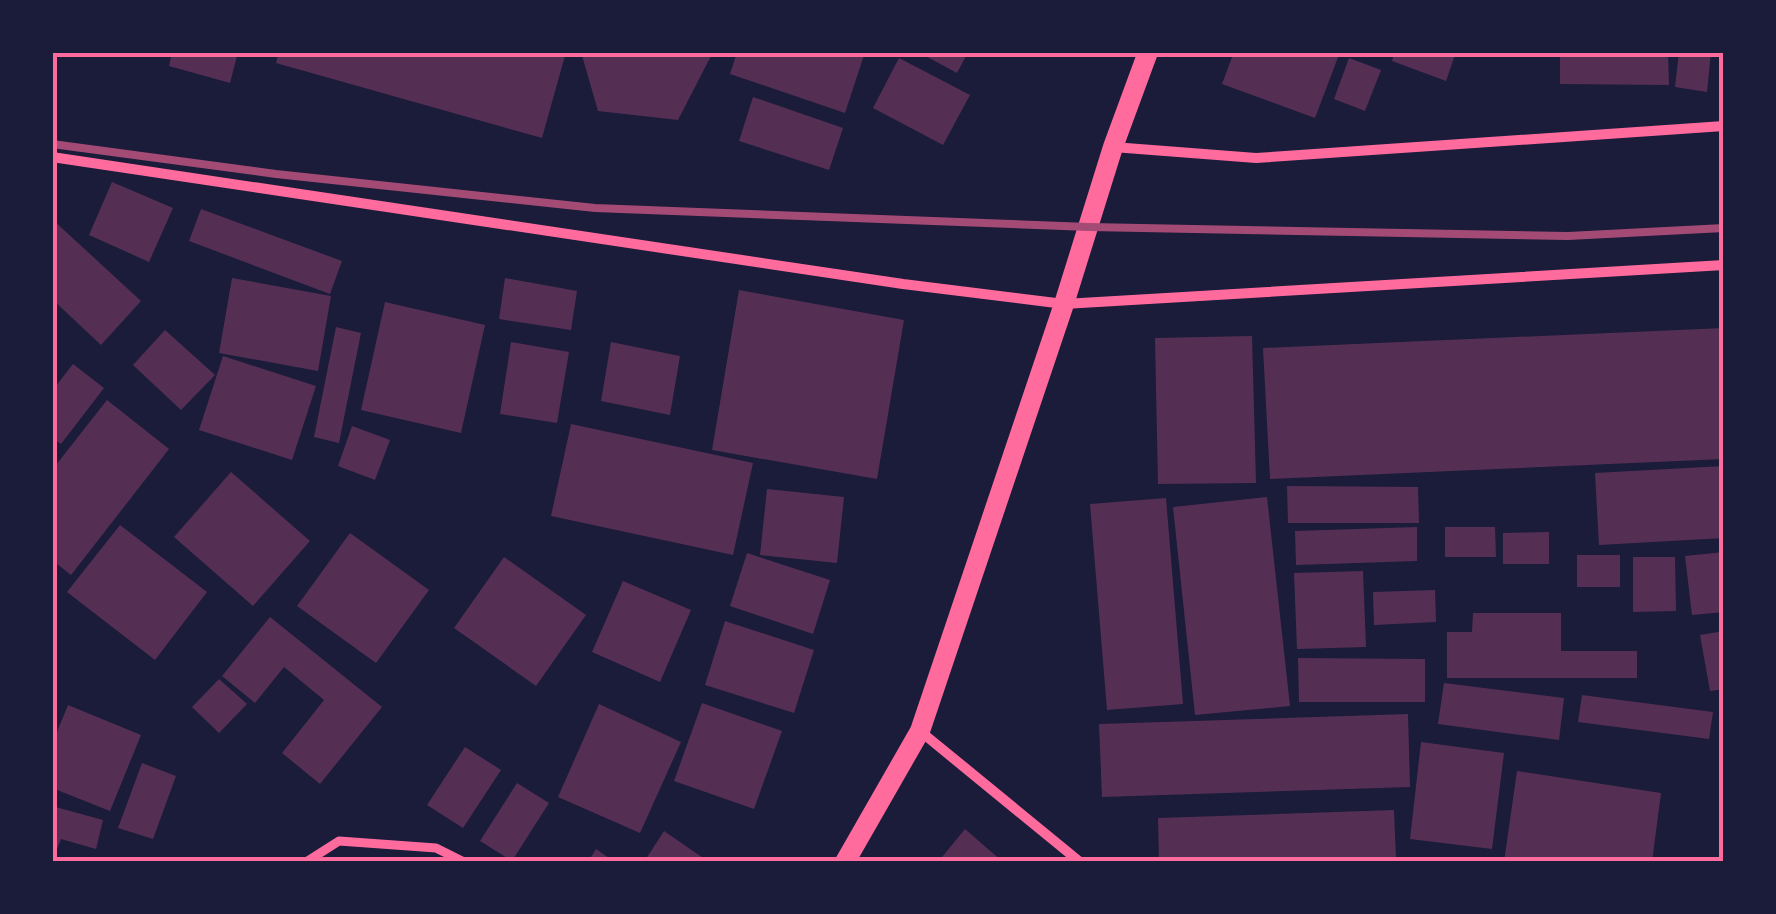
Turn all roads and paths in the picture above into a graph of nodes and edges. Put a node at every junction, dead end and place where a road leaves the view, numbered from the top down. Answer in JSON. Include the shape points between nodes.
{"nodes":[{"id":1,"x":1148,"y":52,"type":"edge"},
{"id":2,"x":1724,"y":126,"type":"edge"},
{"id":3,"x":1112,"y":147,"type":"junction"},
{"id":4,"x":52,"y":157,"type":"edge"},
{"id":5,"x":1724,"y":266,"type":"edge"},
{"id":6,"x":1064,"y":304,"type":"junction"},
{"id":7,"x":920,"y":732,"type":"junction"},
{"id":8,"x":306,"y":862,"type":"edge"},
{"id":9,"x":464,"y":862,"type":"edge"},
{"id":10,"x":845,"y":862,"type":"edge"},
{"id":11,"x":1080,"y":862,"type":"edge"}],
"edges":[{"from":1,"to":3,"type":"main road"},
{"from":2,"to":3,"type":"street","via":[[1256,158]]},
{"from":3,"to":6,"type":"main road"},
{"from":4,"to":6,"type":"street"},
{"from":5,"to":6,"type":"street"},
{"from":6,"to":7,"type":"main road"},
{"from":7,"to":10,"type":"main road"},
{"from":7,"to":11,"type":"street"},
{"from":8,"to":9,"type":"street","via":[[339,841],[436,848]]}]}
